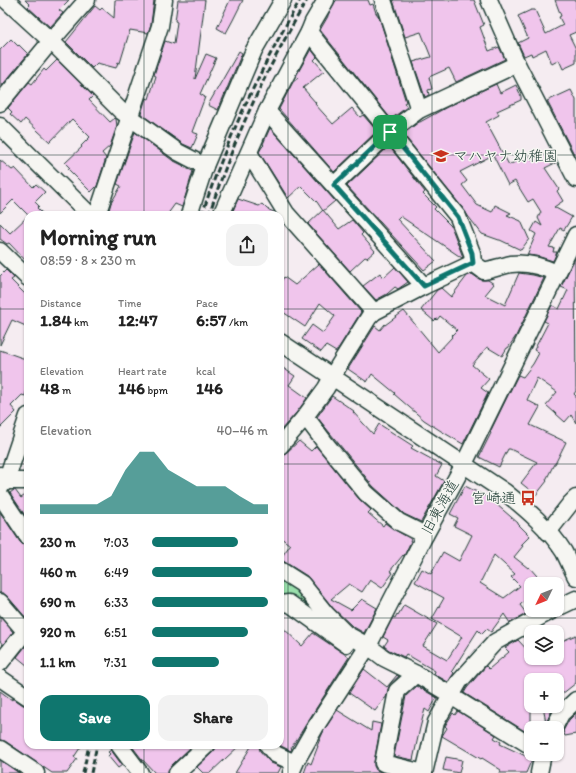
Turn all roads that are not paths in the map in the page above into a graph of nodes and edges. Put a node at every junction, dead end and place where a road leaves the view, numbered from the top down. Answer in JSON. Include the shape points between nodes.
{"nodes":[{"id":1,"x":6,"y":0,"type":"edge"},
{"id":2,"x":87,"y":0,"type":"edge"},
{"id":3,"x":164,"y":0,"type":"edge"},
{"id":4,"x":283,"y":0,"type":"edge"},
{"id":5,"x":326,"y":0,"type":"edge"},
{"id":6,"x":383,"y":0,"type":"edge"},
{"id":7,"x":490,"y":0,"type":"edge"},
{"id":8,"x":309,"y":32,"type":"junction"},
{"id":9,"x":51,"y":41,"type":"junction"},
{"id":10,"x":517,"y":64,"type":"junction"},
{"id":11,"x":0,"y":103,"type":"edge"},
{"id":12,"x":419,"y":110,"type":"junction"},
{"id":13,"x":267,"y":111,"type":"junction"},
{"id":14,"x":130,"y":117,"type":"junction"},
{"id":15,"x":0,"y":126,"type":"edge"},
{"id":16,"x":390,"y":132,"type":"junction"},
{"id":17,"x":249,"y":153,"type":"junction"},
{"id":18,"x":205,"y":166,"type":"junction"},
{"id":19,"x":576,"y":179,"type":"edge"},
{"id":20,"x":334,"y":185,"type":"junction"},
{"id":21,"x":86,"y":211,"type":"edge"},
{"id":22,"x":98,"y":211,"type":"edge"},
{"id":23,"x":190,"y":211,"type":"edge"},
{"id":24,"x":223,"y":211,"type":"edge"},
{"id":25,"x":576,"y":235,"type":"edge"},
{"id":26,"x":1,"y":253,"type":"edge"},
{"id":27,"x":473,"y":263,"type":"junction"},
{"id":28,"x":557,"y":272,"type":"junction"},
{"id":29,"x":24,"y":274,"type":"edge"},
{"id":30,"x":424,"y":286,"type":"junction"},
{"id":31,"x":374,"y":312,"type":"junction"},
{"id":32,"x":284,"y":345,"type":"edge"},
{"id":33,"x":333,"y":377,"type":"junction"},
{"id":34,"x":304,"y":418,"type":"junction"},
{"id":35,"x":24,"y":426,"type":"edge"},
{"id":36,"x":284,"y":441,"type":"edge"},
{"id":37,"x":464,"y":464,"type":"junction"},
{"id":38,"x":24,"y":482,"type":"edge"},
{"id":39,"x":1,"y":485,"type":"edge"},
{"id":40,"x":576,"y":498,"type":"edge"},
{"id":41,"x":24,"y":529,"type":"edge"},
{"id":42,"x":548,"y":532,"type":"junction"},
{"id":43,"x":425,"y":535,"type":"junction"},
{"id":44,"x":284,"y":573,"type":"edge"},
{"id":45,"x":576,"y":577,"type":"edge"},
{"id":46,"x":576,"y":599,"type":"edge"},
{"id":47,"x":0,"y":602,"type":"edge"},
{"id":48,"x":284,"y":604,"type":"edge"},
{"id":49,"x":564,"y":605,"type":"edge"},
{"id":50,"x":540,"y":617,"type":"edge"},
{"id":51,"x":24,"y":628,"type":"edge"},
{"id":52,"x":24,"y":635,"type":"edge"},
{"id":53,"x":365,"y":651,"type":"junction"},
{"id":54,"x":0,"y":664,"type":"edge"},
{"id":55,"x":416,"y":674,"type":"junction"},
{"id":56,"x":0,"y":678,"type":"edge"},
{"id":57,"x":24,"y":695,"type":"edge"},
{"id":58,"x":451,"y":696,"type":"junction"},
{"id":59,"x":576,"y":700,"type":"edge"},
{"id":60,"x":558,"y":721,"type":"edge"},
{"id":61,"x":524,"y":742,"type":"edge"},
{"id":62,"x":0,"y":749,"type":"edge"},
{"id":63,"x":122,"y":749,"type":"edge"},
{"id":64,"x":203,"y":749,"type":"edge"},
{"id":65,"x":271,"y":749,"type":"edge"},
{"id":66,"x":542,"y":761,"type":"edge"},
{"id":67,"x":293,"y":768,"type":"edge"},
{"id":68,"x":36,"y":773,"type":"edge"},
{"id":69,"x":140,"y":773,"type":"edge"},
{"id":70,"x":177,"y":773,"type":"edge"},
{"id":71,"x":424,"y":773,"type":"edge"},
{"id":72,"x":539,"y":773,"type":"edge"}],
"edges":[{"from":1,"to":9,"type":"street"},
{"from":2,"to":9,"type":"street"},
{"from":3,"to":14,"type":"street","via":[[160,26]]},
{"from":4,"to":18,"type":"street","via":[[254,50]]},
{"from":5,"to":8,"type":"street"},
{"from":6,"to":12,"type":"street"},
{"from":7,"to":10,"type":"street"},
{"from":8,"to":13,"type":"street"},
{"from":8,"to":16,"type":"street"},
{"from":9,"to":11,"type":"street"},
{"from":9,"to":14,"type":"street"},
{"from":10,"to":12,"type":"street"},
{"from":10,"to":19,"type":"street"},
{"from":12,"to":16,"type":"street"},
{"from":13,"to":17,"type":"street"},
{"from":13,"to":20,"type":"street"},
{"from":14,"to":18,"type":"street","via":[[178,152]]},
{"from":14,"to":22,"type":"street"},
{"from":15,"to":21,"type":"street"},
{"from":16,"to":20,"type":"street"},
{"from":16,"to":27,"type":"street","via":[[458,217],[472,253]]},
{"from":17,"to":24,"type":"street"},
{"from":17,"to":31,"type":"street","via":[[286,213]]},
{"from":18,"to":23,"type":"street"},
{"from":20,"to":30,"type":"street"},
{"from":25,"to":28,"type":"street","name":"旧東海道"},
{"from":26,"to":29,"type":"street"},
{"from":27,"to":28,"type":"street","via":[[484,271],[513,264],[533,265]]},
{"from":27,"to":30,"type":"street"},
{"from":28,"to":37,"type":"street","name":"旧東海道"},
{"from":30,"to":31,"type":"street"},
{"from":31,"to":33,"type":"street"},
{"from":32,"to":33,"type":"street"},
{"from":33,"to":34,"type":"street"},
{"from":33,"to":37,"type":"street"},
{"from":34,"to":36,"type":"street"},
{"from":34,"to":43,"type":"street","via":[[366,493],[399,522]]},
{"from":35,"to":39,"type":"street"},
{"from":37,"to":42,"type":"street","via":[[505,492]]},
{"from":37,"to":43,"type":"street","name":"旧東海道"},
{"from":38,"to":39,"type":"street"},
{"from":39,"to":41,"type":"street"},
{"from":40,"to":42,"type":"street"},
{"from":42,"to":45,"type":"street","via":[[563,552]]},
{"from":43,"to":53,"type":"street","name":"旧東海道"},
{"from":44,"to":53,"type":"street","via":[[302,584],[326,614]]},
{"from":46,"to":49,"type":"street"},
{"from":47,"to":51,"type":"street"},
{"from":48,"to":53,"type":"street","via":[[289,603]]},
{"from":50,"to":58,"type":"street","via":[[495,642],[459,682]]},
{"from":52,"to":54,"type":"street"},
{"from":53,"to":55,"type":"street"},
{"from":53,"to":67,"type":"street","name":"旧東海道","via":[[316,726]]},
{"from":55,"to":58,"type":"street"},
{"from":55,"to":71,"type":"street","via":[[397,691],[383,763]]},
{"from":56,"to":57,"type":"street"},
{"from":58,"to":61,"type":"street"},
{"from":58,"to":71,"type":"street","via":[[436,722]]},
{"from":59,"to":60,"type":"street","via":[[561,714]]},
{"from":62,"to":68,"type":"street"},
{"from":63,"to":69,"type":"street"},
{"from":64,"to":70,"type":"street"},
{"from":65,"to":67,"type":"street"},
{"from":66,"to":72,"type":"street"}]}
